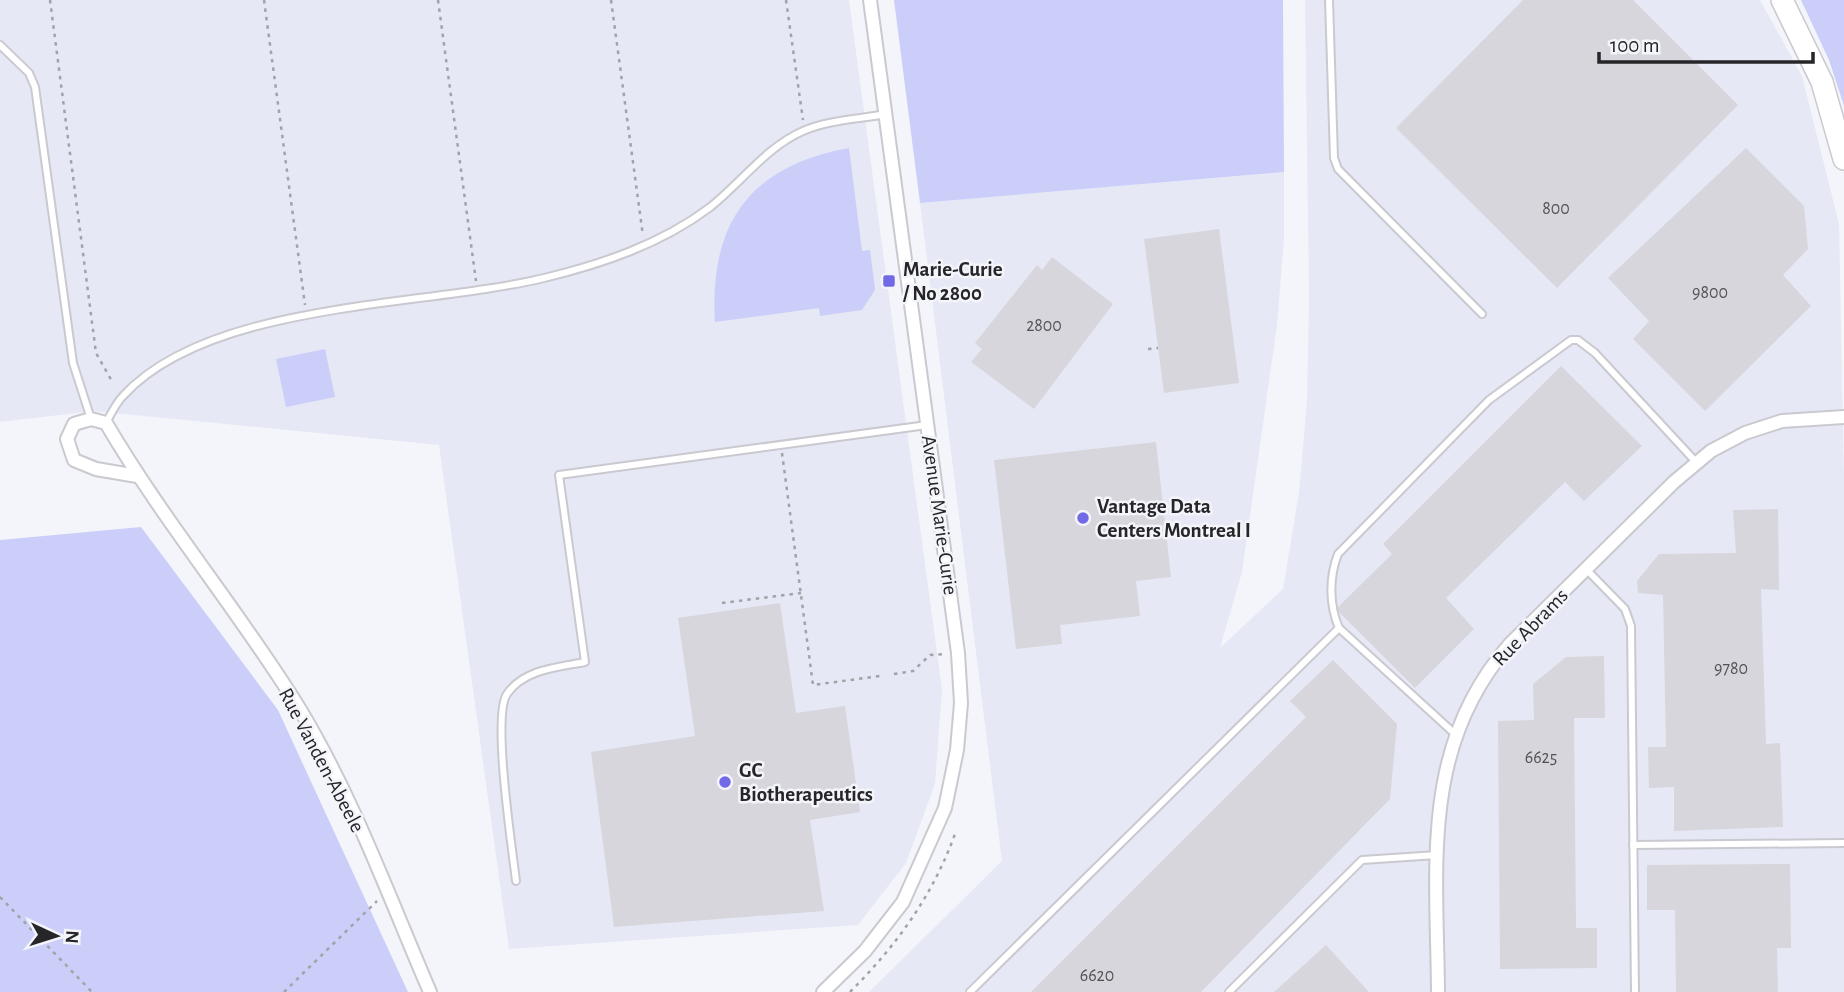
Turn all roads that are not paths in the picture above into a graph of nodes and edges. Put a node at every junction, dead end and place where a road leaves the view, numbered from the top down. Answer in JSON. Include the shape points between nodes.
{"nodes":[{"id":1,"x":870,"y":0,"type":"edge"},
{"id":2,"x":1329,"y":0,"type":"edge"},
{"id":3,"x":1782,"y":0,"type":"edge"},
{"id":4,"x":0,"y":45,"type":"edge"},
{"id":5,"x":886,"y":114,"type":"junction"},
{"id":6,"x":1844,"y":159,"type":"edge"},
{"id":7,"x":1482,"y":314,"type":"dead end"},
{"id":8,"x":1844,"y":416,"type":"edge"},
{"id":9,"x":91,"y":419,"type":"junction"},
{"id":10,"x":106,"y":423,"type":"junction"},
{"id":11,"x":927,"y":425,"type":"junction"},
{"id":12,"x":1696,"y":462,"type":"junction"},
{"id":13,"x":137,"y":476,"type":"junction"},
{"id":14,"x":1586,"y":569,"type":"junction"},
{"id":15,"x":1339,"y":628,"type":"junction"},
{"id":16,"x":1455,"y":733,"type":"junction"},
{"id":17,"x":1844,"y":843,"type":"edge"},
{"id":18,"x":1633,"y":845,"type":"junction"},
{"id":19,"x":1437,"y":855,"type":"junction"},
{"id":20,"x":516,"y":881,"type":"dead end"},
{"id":21,"x":430,"y":992,"type":"edge"},
{"id":22,"x":823,"y":992,"type":"edge"},
{"id":23,"x":970,"y":992,"type":"edge"},
{"id":24,"x":1229,"y":992,"type":"edge"},
{"id":25,"x":1438,"y":992,"type":"edge"},
{"id":26,"x":1635,"y":992,"type":"edge"}],
"edges":[{"from":1,"to":5,"type":"street","name":"Avenue Marie-Curie"},
{"from":2,"to":7,"type":"lane","via":[[1338,169]]},
{"from":3,"to":6,"type":"main road","via":[[1822,82]]},
{"from":4,"to":9,"type":"lane","via":[[29,73],[36,87],[73,363]]},
{"from":5,"to":10,"type":"lane","via":[[804,130],[776,148],[707,209],[644,245],[581,268],[477,291],[306,315],[241,331],[168,360],[122,397]]},
{"from":5,"to":11,"type":"street","name":"Avenue Marie-Curie"},
{"from":8,"to":12,"type":"street","name":"Rue Abrams","via":[[1765,425]]},
{"from":9,"to":10,"type":"street"},
{"from":9,"to":13,"type":"street","via":[[74,424],[68,432],[74,460]]},
{"from":10,"to":13,"type":"street","name":"Rue Vanden-Abeele"},
{"from":11,"to":20,"type":"lane","via":[[559,475],[585,662],[535,672],[506,695],[501,727]]},
{"from":11,"to":22,"type":"street","name":"Avenue Marie-Curie","via":[[958,653],[961,703],[957,750],[945,808],[902,902],[865,951]]},
{"from":12,"to":14,"type":"street","name":"Rue Abrams"},
{"from":12,"to":15,"type":"lane","via":[[1595,353],[1571,340],[1489,400],[1338,554],[1332,568],[1332,612]]},
{"from":13,"to":21,"type":"street","name":"Rue Vanden-Abeele","via":[[299,709],[352,811]]},
{"from":14,"to":16,"type":"street","name":"Rue Abrams","via":[[1499,656]]},
{"from":14,"to":18,"type":"lane","via":[[1630,617]]},
{"from":15,"to":16,"type":"lane"},
{"from":15,"to":23,"type":"lane"},
{"from":16,"to":19,"type":"street","name":"Rue Abrams","via":[[1440,789]]},
{"from":17,"to":18,"type":"lane"},
{"from":18,"to":26,"type":"lane"},
{"from":19,"to":24,"type":"lane","via":[[1362,860]]},
{"from":19,"to":25,"type":"street","name":"Rue Abrams"}]}
